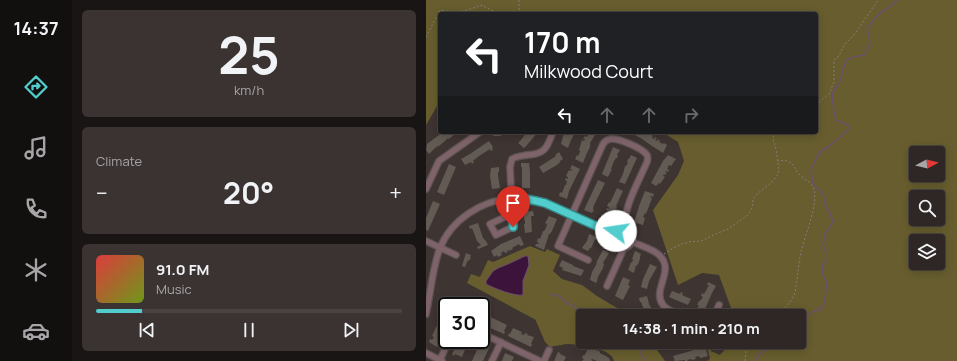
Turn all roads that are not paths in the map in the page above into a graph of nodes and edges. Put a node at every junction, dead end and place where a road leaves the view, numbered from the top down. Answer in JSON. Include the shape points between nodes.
{"nodes":[{"id":1,"x":477,"y":134,"type":"edge"},
{"id":2,"x":553,"y":134,"type":"edge"},
{"id":3,"x":426,"y":189,"type":"edge"},
{"id":4,"x":512,"y":198,"type":"junction"},
{"id":5,"x":571,"y":215,"type":"junction"},
{"id":6,"x":512,"y":216,"type":"dead end"},
{"id":7,"x":624,"y":228,"type":"junction"},
{"id":8,"x":614,"y":234,"type":"junction"},
{"id":9,"x":426,"y":241,"type":"edge"},
{"id":10,"x":633,"y":242,"type":"junction"},
{"id":11,"x":440,"y":247,"type":"junction"},
{"id":12,"x":624,"y":248,"type":"junction"},
{"id":13,"x":456,"y":254,"type":"dead end"},
{"id":14,"x":588,"y":260,"type":"dead end"},
{"id":15,"x":607,"y":286,"type":"dead end"},
{"id":16,"x":428,"y":298,"type":"edge"},
{"id":17,"x":718,"y":305,"type":"dead end"},
{"id":18,"x":668,"y":309,"type":"edge"},
{"id":19,"x":717,"y":309,"type":"edge"},
{"id":20,"x":426,"y":314,"type":"edge"},
{"id":21,"x":490,"y":337,"type":"edge"},
{"id":22,"x":501,"y":342,"type":"junction"},
{"id":23,"x":445,"y":349,"type":"edge"},
{"id":24,"x":549,"y":350,"type":"dead end"},
{"id":25,"x":426,"y":353,"type":"edge"},
{"id":26,"x":441,"y":360,"type":"edge"},
{"id":27,"x":492,"y":361,"type":"edge"},
{"id":28,"x":540,"y":361,"type":"edge"},
{"id":29,"x":544,"y":361,"type":"edge"}],
"edges":[{"from":1,"to":3,"type":"street","via":[[439,161]]},
{"from":2,"to":4,"type":"street","via":[[542,152],[512,159]]},
{"from":4,"to":5,"type":"street","via":[[545,203]]},
{"from":4,"to":6,"type":"street"},
{"from":4,"to":11,"type":"street","via":[[484,204],[473,210],[462,218]]},
{"from":5,"to":7,"type":"street","via":[[603,144],[607,140],[616,139],[638,149],[648,159],[629,202]]},
{"from":5,"to":8,"type":"street"},
{"from":5,"to":14,"type":"street","via":[[558,246]]},
{"from":7,"to":8,"type":"street","via":[[618,229]]},
{"from":7,"to":10,"type":"street","via":[[632,233]]},
{"from":8,"to":12,"type":"street","via":[[615,244]]},
{"from":9,"to":11,"type":"street"},
{"from":10,"to":12,"type":"street"},
{"from":10,"to":18,"type":"street","via":[[654,251],[664,262],[664,279],[660,291],[663,305]]},
{"from":11,"to":13,"type":"street"},
{"from":11,"to":16,"type":"street"},
{"from":12,"to":15,"type":"street"},
{"from":16,"to":20,"type":"street"},
{"from":17,"to":19,"type":"street"},
{"from":21,"to":22,"type":"street"},
{"from":22,"to":27,"type":"street"},
{"from":22,"to":28,"type":"street"},
{"from":23,"to":26,"type":"street"},
{"from":24,"to":29,"type":"street"},
{"from":25,"to":26,"type":"street"}]}
